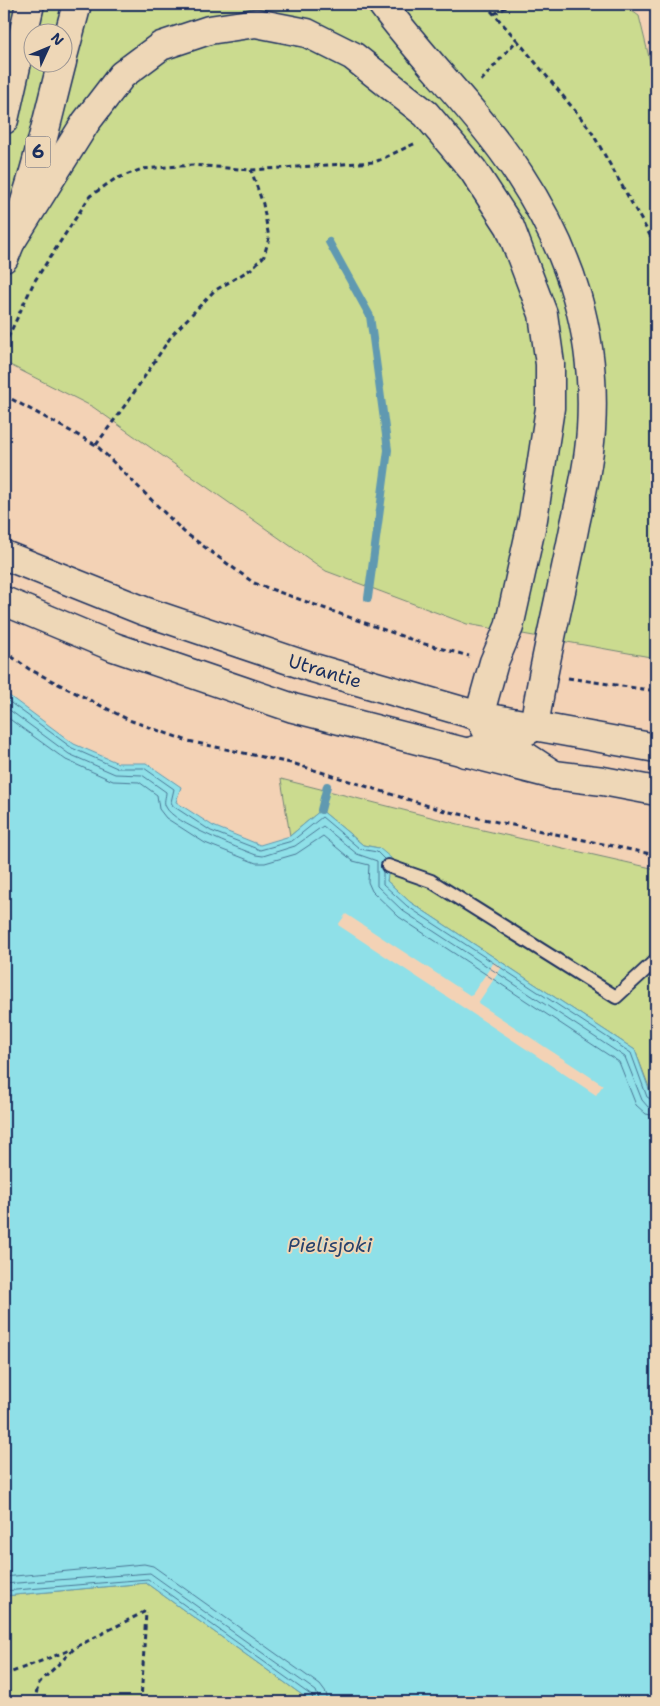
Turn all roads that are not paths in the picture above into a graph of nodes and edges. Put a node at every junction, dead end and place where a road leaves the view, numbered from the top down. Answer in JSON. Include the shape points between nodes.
{"nodes":[{"id":1,"x":30,"y":4,"type":"edge"},
{"id":2,"x":77,"y":4,"type":"edge"},
{"id":3,"x":382,"y":4,"type":"edge"},
{"id":4,"x":72,"y":23,"type":"edge"},
{"id":5,"x":59,"y":72,"type":"edge"},
{"id":6,"x":4,"y":120,"type":"edge"},
{"id":7,"x":8,"y":249,"type":"edge"},
{"id":8,"x":4,"y":555,"type":"edge"},
{"id":9,"x":4,"y":601,"type":"edge"},
{"id":10,"x":479,"y":716,"type":"junction"},
{"id":11,"x":534,"y":727,"type":"junction"},
{"id":12,"x":506,"y":742,"type":"junction"},
{"id":13,"x":656,"y":748,"type":"edge"},
{"id":14,"x":465,"y":753,"type":"junction"},
{"id":15,"x":554,"y":775,"type":"junction"},
{"id":16,"x":656,"y":791,"type":"edge"},
{"id":17,"x":388,"y":866,"type":"dead end"},
{"id":18,"x":656,"y":960,"type":"edge"}],
"edges":[{"from":1,"to":6,"type":"main road","number":"6"},
{"from":2,"to":4,"type":"main road","number":"6"},
{"from":3,"to":11,"type":"main road","via":[[482,124],[518,173],[551,226],[579,298],[588,351],[591,430],[587,466],[542,671]]},
{"from":5,"to":7,"type":"main road","number":"6"},
{"from":7,"to":10,"type":"main road","via":[[86,122],[122,74],[161,46],[209,30],[256,23],[306,33],[353,56],[426,114],[473,170],[510,227],[543,314],[550,364],[550,408],[532,519],[509,627],[494,662]]},
{"from":8,"to":10,"type":"main road","name":"Utrantie","via":[[144,611],[292,661]]},
{"from":9,"to":14,"type":"main road","via":[[114,648],[293,708]]},
{"from":10,"to":11,"type":"main road","name":"Utrantie"},
{"from":10,"to":12,"type":"main road","via":[[487,731]]},
{"from":11,"to":12,"type":"main road"},
{"from":11,"to":13,"type":"main road","name":"Utrantie"},
{"from":12,"to":14,"type":"main road"},
{"from":12,"to":15,"type":"main road"},
{"from":14,"to":15,"type":"main road"},
{"from":15,"to":16,"type":"main road"},
{"from":17,"to":18,"type":"lane","via":[[431,881],[616,997]]}]}
